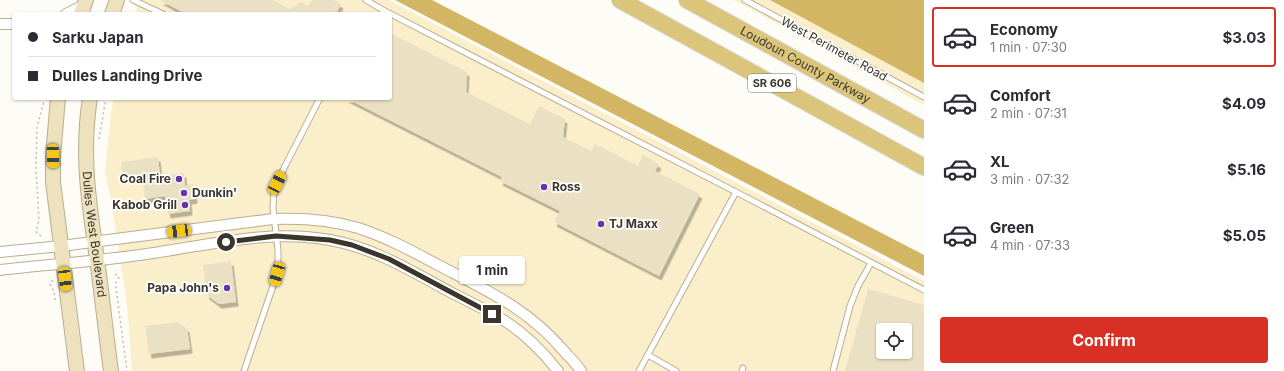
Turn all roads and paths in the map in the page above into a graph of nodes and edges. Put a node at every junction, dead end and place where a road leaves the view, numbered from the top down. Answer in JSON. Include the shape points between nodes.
{"nodes":[{"id":1,"x":117,"y":0,"type":"edge"},
{"id":2,"x":133,"y":0,"type":"edge"},
{"id":3,"x":366,"y":0,"type":"edge"},
{"id":4,"x":620,"y":0,"type":"edge"},
{"id":5,"x":688,"y":0,"type":"edge"},
{"id":6,"x":745,"y":0,"type":"edge"},
{"id":7,"x":83,"y":6,"type":"edge"},
{"id":8,"x":70,"y":12,"type":"edge"},
{"id":9,"x":113,"y":12,"type":"edge"},
{"id":10,"x":159,"y":12,"type":"edge"},
{"id":11,"x":388,"y":12,"type":"edge"},
{"id":12,"x":392,"y":14,"type":"edge"},
{"id":13,"x":0,"y":24,"type":"edge"},
{"id":14,"x":12,"y":24,"type":"edge"},
{"id":15,"x":924,"y":97,"type":"edge"},
{"id":16,"x":44,"y":100,"type":"edge"},
{"id":17,"x":58,"y":100,"type":"edge"},
{"id":18,"x":90,"y":100,"type":"edge"},
{"id":19,"x":106,"y":100,"type":"edge"},
{"id":20,"x":319,"y":100,"type":"edge"},
{"id":21,"x":924,"y":130,"type":"edge"},
{"id":22,"x":99,"y":140,"type":"dead end"},
{"id":23,"x":924,"y":167,"type":"edge"},
{"id":24,"x":736,"y":192,"type":"junction"},
{"id":25,"x":274,"y":219,"type":"junction"},
{"id":26,"x":41,"y":236,"type":"dead end"},
{"id":27,"x":276,"y":236,"type":"junction"},
{"id":28,"x":94,"y":241,"type":"junction"},
{"id":29,"x":61,"y":246,"type":"junction"},
{"id":30,"x":0,"y":252,"type":"edge"},
{"id":31,"x":97,"y":260,"type":"junction"},
{"id":32,"x":64,"y":263,"type":"junction"},
{"id":33,"x":871,"y":263,"type":"junction"},
{"id":34,"x":0,"y":270,"type":"edge"},
{"id":35,"x":115,"y":274,"type":"dead end"},
{"id":36,"x":53,"y":280,"type":"dead end"},
{"id":37,"x":924,"y":290,"type":"edge"},
{"id":38,"x":55,"y":300,"type":"dead end"},
{"id":39,"x":648,"y":355,"type":"junction"},
{"id":40,"x":77,"y":371,"type":"edge"},
{"id":41,"x":111,"y":371,"type":"edge"},
{"id":42,"x":127,"y":371,"type":"edge"},
{"id":43,"x":244,"y":371,"type":"edge"},
{"id":44,"x":558,"y":371,"type":"edge"},
{"id":45,"x":581,"y":371,"type":"edge"},
{"id":46,"x":639,"y":371,"type":"edge"},
{"id":47,"x":676,"y":371,"type":"edge"},
{"id":48,"x":833,"y":371,"type":"edge"}],
"edges":[{"from":1,"to":9,"type":"street"},
{"from":2,"to":10,"type":"lane"},
{"from":3,"to":11,"type":"lane"},
{"from":4,"to":23,"type":"main road","number":"SR 606"},
{"from":5,"to":21,"type":"main road","name":"Loudoun County Parkway","number":"SR 606"},
{"from":6,"to":15,"type":"lane","name":"West Perimeter Road"},
{"from":7,"to":8,"type":"street"},
{"from":12,"to":24,"type":"lane"},
{"from":13,"to":14,"type":"street"},
{"from":16,"to":26,"type":"path","via":[[37,127],[36,168],[39,220],[36,232]]},
{"from":17,"to":29,"type":"street","via":[[54,130],[53,182]]},
{"from":18,"to":28,"type":"street","name":"Dulles West Boulevard","via":[[85,153]]},
{"from":19,"to":22,"type":"path"},
{"from":20,"to":25,"type":"lane","via":[[277,183],[273,197]]},
{"from":24,"to":33,"type":"lane"},
{"from":24,"to":39,"type":"lane"},
{"from":25,"to":27,"type":"lane"},
{"from":25,"to":28,"type":"street"},
{"from":25,"to":45,"type":"street","via":[[294,218],[330,222],[357,228],[390,240],[490,291],[528,316],[558,344]]},
{"from":27,"to":31,"type":"street"},
{"from":27,"to":43,"type":"lane","via":[[277,274]]},
{"from":27,"to":44,"type":"street","via":[[330,240],[368,250],[389,259],[506,321],[536,346]]},
{"from":28,"to":29,"type":"street"},
{"from":28,"to":31,"type":"street","name":"Dulles West Boulevard"},
{"from":29,"to":30,"type":"street"},
{"from":29,"to":32,"type":"street"},
{"from":31,"to":32,"type":"street"},
{"from":31,"to":41,"type":"street","name":"Dulles West Boulevard"},
{"from":32,"to":34,"type":"street"},
{"from":32,"to":40,"type":"street"},
{"from":33,"to":37,"type":"lane"},
{"from":33,"to":48,"type":"lane","via":[[850,306]]},
{"from":35,"to":42,"type":"path","via":[[119,276],[116,288]]},
{"from":36,"to":38,"type":"path","via":[[50,284]]},
{"from":39,"to":46,"type":"lane"},
{"from":39,"to":47,"type":"lane"}]}
